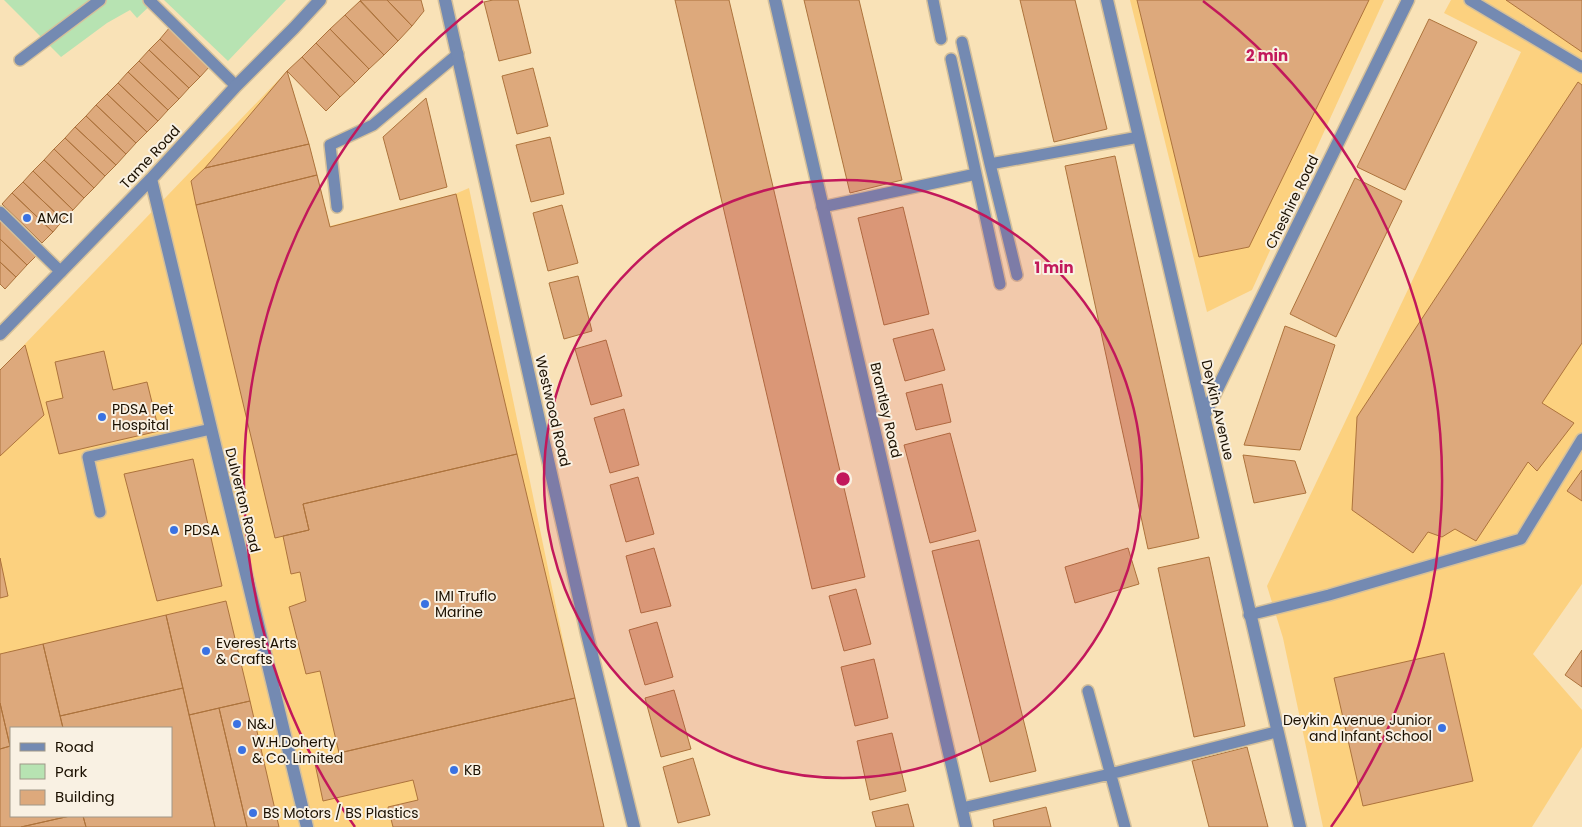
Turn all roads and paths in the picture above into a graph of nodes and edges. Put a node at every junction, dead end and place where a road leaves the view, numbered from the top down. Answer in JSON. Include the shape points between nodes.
{"nodes":[{"id":1,"x":100,"y":0,"type":"edge"},
{"id":2,"x":149,"y":0,"type":"edge"},
{"id":3,"x":320,"y":0,"type":"edge"},
{"id":4,"x":445,"y":0,"type":"edge"},
{"id":5,"x":775,"y":0,"type":"edge"},
{"id":6,"x":933,"y":0,"type":"edge"},
{"id":7,"x":1107,"y":0,"type":"edge"},
{"id":8,"x":1408,"y":0,"type":"edge"},
{"id":9,"x":1470,"y":0,"type":"edge"},
{"id":10,"x":941,"y":39,"type":"dead end"},
{"id":11,"x":962,"y":42,"type":"dead end"},
{"id":12,"x":458,"y":54,"type":"junction"},
{"id":13,"x":20,"y":60,"type":"dead end"},
{"id":14,"x":950,"y":60,"type":"dead end"},
{"id":15,"x":1582,"y":67,"type":"edge"},
{"id":16,"x":236,"y":86,"type":"junction"},
{"id":17,"x":1139,"y":137,"type":"junction"},
{"id":18,"x":990,"y":164,"type":"junction"},
{"id":19,"x":976,"y":174,"type":"junction"},
{"id":20,"x":151,"y":179,"type":"junction"},
{"id":21,"x":338,"y":207,"type":"dead end"},
{"id":22,"x":822,"y":207,"type":"junction"},
{"id":23,"x":0,"y":212,"type":"edge"},
{"id":24,"x":61,"y":272,"type":"junction"},
{"id":25,"x":1017,"y":276,"type":"dead end"},
{"id":26,"x":1000,"y":284,"type":"dead end"},
{"id":27,"x":0,"y":334,"type":"edge"},
{"id":28,"x":1204,"y":416,"type":"junction"},
{"id":29,"x":211,"y":429,"type":"junction"},
{"id":30,"x":1582,"y":439,"type":"edge"},
{"id":31,"x":100,"y":512,"type":"dead end"},
{"id":32,"x":1249,"y":615,"type":"junction"},
{"id":33,"x":1088,"y":692,"type":"dead end"},
{"id":34,"x":1276,"y":732,"type":"junction"},
{"id":35,"x":1110,"y":774,"type":"junction"},
{"id":36,"x":962,"y":808,"type":"junction"},
{"id":37,"x":307,"y":827,"type":"edge"},
{"id":38,"x":634,"y":827,"type":"edge"},
{"id":39,"x":966,"y":827,"type":"edge"},
{"id":40,"x":1124,"y":827,"type":"edge"},
{"id":41,"x":1300,"y":827,"type":"edge"}],
"edges":[{"from":1,"to":13,"type":"lane"},
{"from":2,"to":16,"type":"lane"},
{"from":3,"to":16,"type":"street","name":"Tame Road"},
{"from":4,"to":12,"type":"street","name":"Westwood Road"},
{"from":5,"to":22,"type":"street","name":"Brantley Road"},
{"from":6,"to":10,"type":"lane"},
{"from":7,"to":17,"type":"street","name":"Deykin Avenue"},
{"from":8,"to":28,"type":"street","name":"Cheshire Road"},
{"from":9,"to":15,"type":"lane"},
{"from":11,"to":18,"type":"lane"},
{"from":12,"to":21,"type":"lane","via":[[373,125],[330,145]]},
{"from":12,"to":38,"type":"street","name":"Westwood Road","via":[[587,634]]},
{"from":14,"to":19,"type":"lane"},
{"from":16,"to":20,"type":"street","name":"Tame Road"},
{"from":17,"to":18,"type":"lane"},
{"from":17,"to":28,"type":"street","name":"Deykin Avenue"},
{"from":18,"to":25,"type":"lane"},
{"from":19,"to":22,"type":"lane"},
{"from":19,"to":26,"type":"lane"},
{"from":20,"to":24,"type":"street","name":"Tame Road"},
{"from":20,"to":29,"type":"street","name":"Dulverton Road"},
{"from":22,"to":36,"type":"street","name":"Brantley Road"},
{"from":23,"to":24,"type":"lane"},
{"from":24,"to":27,"type":"street","name":"Tame Road"},
{"from":28,"to":32,"type":"street","name":"Deykin Avenue"},
{"from":29,"to":31,"type":"lane","via":[[88,457]]},
{"from":29,"to":37,"type":"street","name":"Dulverton Road"},
{"from":30,"to":32,"type":"lane","via":[[1520,538],[1330,595]]},
{"from":32,"to":34,"type":"street","name":"Deykin Avenue"},
{"from":33,"to":35,"type":"lane"},
{"from":34,"to":35,"type":"lane"},
{"from":34,"to":41,"type":"street","name":"Deykin Avenue"},
{"from":35,"to":36,"type":"lane"},
{"from":35,"to":40,"type":"lane"},
{"from":36,"to":39,"type":"street","name":"Brantley Road"}]}
